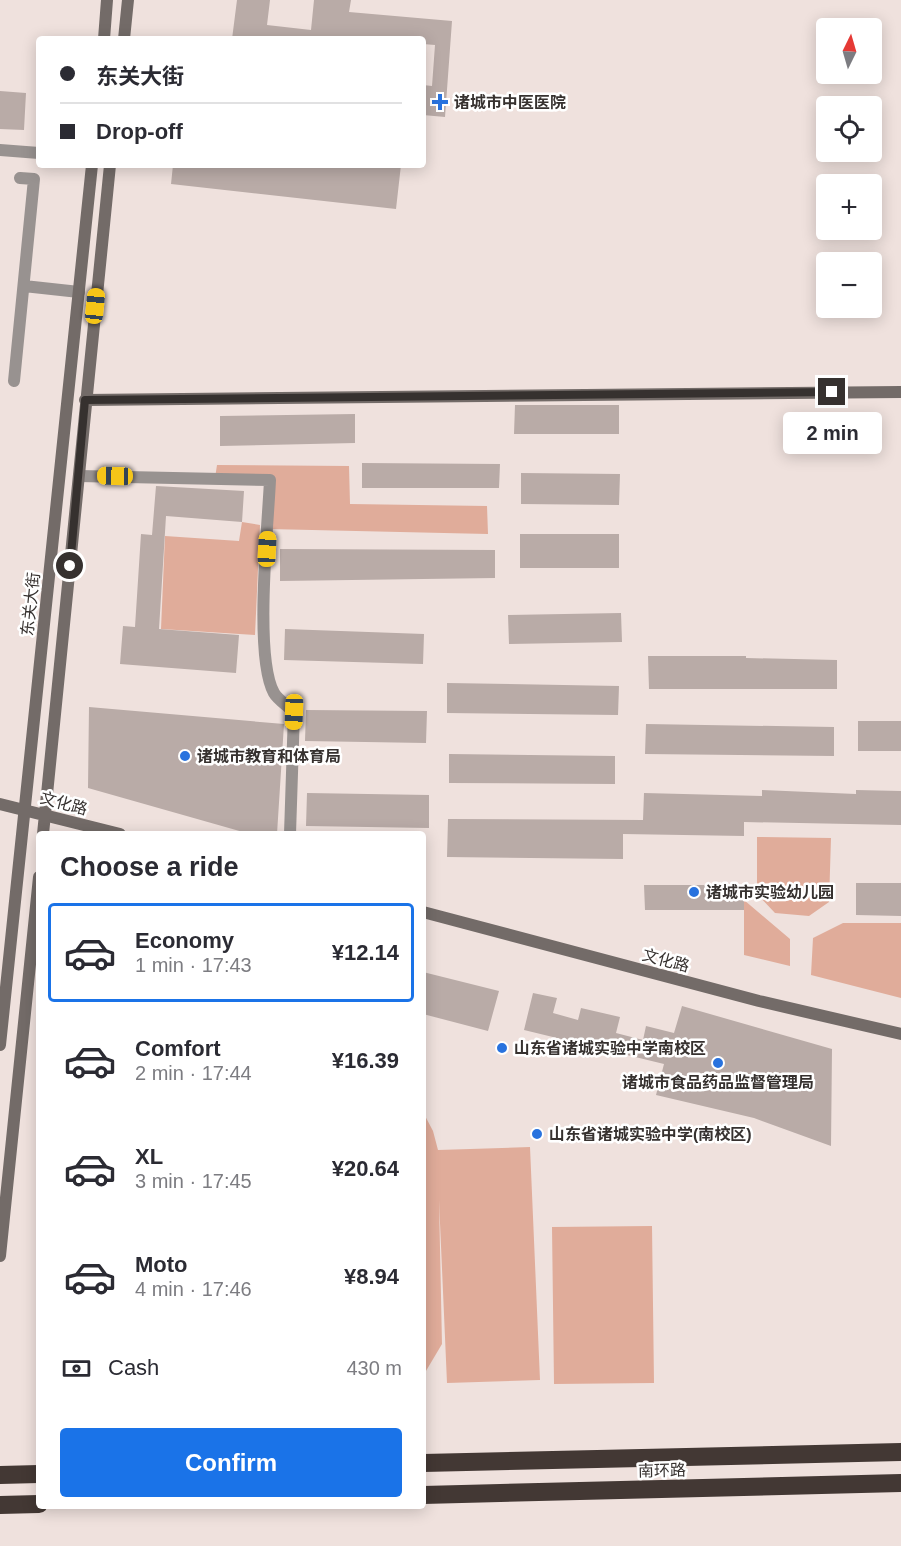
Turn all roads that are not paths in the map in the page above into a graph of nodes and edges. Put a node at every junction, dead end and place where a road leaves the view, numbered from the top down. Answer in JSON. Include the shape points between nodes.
{"nodes":[{"id":1,"x":107,"y":0,"type":"edge"},
{"id":2,"x":128,"y":0,"type":"edge"},
{"id":3,"x":104,"y":36,"type":"edge"},
{"id":4,"x":124,"y":36,"type":"edge"},
{"id":5,"x":0,"y":150,"type":"edge"},
{"id":6,"x":36,"y":153,"type":"edge"},
{"id":7,"x":92,"y":168,"type":"edge"},
{"id":8,"x":110,"y":168,"type":"edge"},
{"id":9,"x":20,"y":178,"type":"dead end"},
{"id":10,"x":24,"y":286,"type":"junction"},
{"id":11,"x":79,"y":292,"type":"junction"},
{"id":12,"x":14,"y":381,"type":"dead end"},
{"id":13,"x":901,"y":392,"type":"edge"},
{"id":14,"x":85,"y":400,"type":"junction"},
{"id":15,"x":79,"y":476,"type":"junction"},
{"id":16,"x":0,"y":804,"type":"edge"},
{"id":17,"x":26,"y":809,"type":"junction"},
{"id":18,"x":45,"y":815,"type":"junction"},
{"id":19,"x":44,"y":831,"type":"edge"},
{"id":20,"x":108,"y":831,"type":"edge"},
{"id":21,"x":290,"y":831,"type":"edge"},
{"id":22,"x":36,"y":906,"type":"edge"},
{"id":23,"x":426,"y":913,"type":"edge"},
{"id":24,"x":901,"y":1034,"type":"edge"},
{"id":25,"x":0,"y":1045,"type":"edge"},
{"id":26,"x":0,"y":1256,"type":"edge"},
{"id":27,"x":901,"y":1452,"type":"edge"},
{"id":28,"x":426,"y":1463,"type":"edge"},
{"id":29,"x":36,"y":1474,"type":"edge"},
{"id":30,"x":0,"y":1475,"type":"edge"},
{"id":31,"x":901,"y":1483,"type":"edge"},
{"id":32,"x":426,"y":1495,"type":"edge"},
{"id":33,"x":36,"y":1504,"type":"edge"},
{"id":34,"x":0,"y":1505,"type":"edge"}],
"edges":[{"from":1,"to":3,"type":"main road"},
{"from":2,"to":4,"type":"main road"},
{"from":5,"to":6,"type":"street"},
{"from":7,"to":11,"type":"main road","name":"东关大街"},
{"from":8,"to":14,"type":"main road"},
{"from":9,"to":10,"type":"street","via":[[34,179]]},
{"from":10,"to":11,"type":"street"},
{"from":10,"to":12,"type":"street"},
{"from":11,"to":17,"type":"main road","name":"东关大街"},
{"from":13,"to":14,"type":"main road"},
{"from":14,"to":15,"type":"main road"},
{"from":15,"to":18,"type":"main road"},
{"from":15,"to":21,"type":"street","via":[[270,480],[264,610],[266,671],[274,694],[294,712]]},
{"from":16,"to":17,"type":"main road","name":"文化路"},
{"from":17,"to":18,"type":"main road","name":"文化路"},
{"from":17,"to":25,"type":"main road","name":"东关大街"},
{"from":18,"to":19,"type":"main road"},
{"from":18,"to":20,"type":"main road","name":"文化路"},
{"from":22,"to":26,"type":"main road"},
{"from":23,"to":24,"type":"main road","name":"文化路","via":[[759,1001]]},
{"from":27,"to":28,"type":"highway","name":"南环路"},
{"from":29,"to":30,"type":"highway"},
{"from":31,"to":32,"type":"highway","name":"南环路"},
{"from":33,"to":34,"type":"highway"}]}
